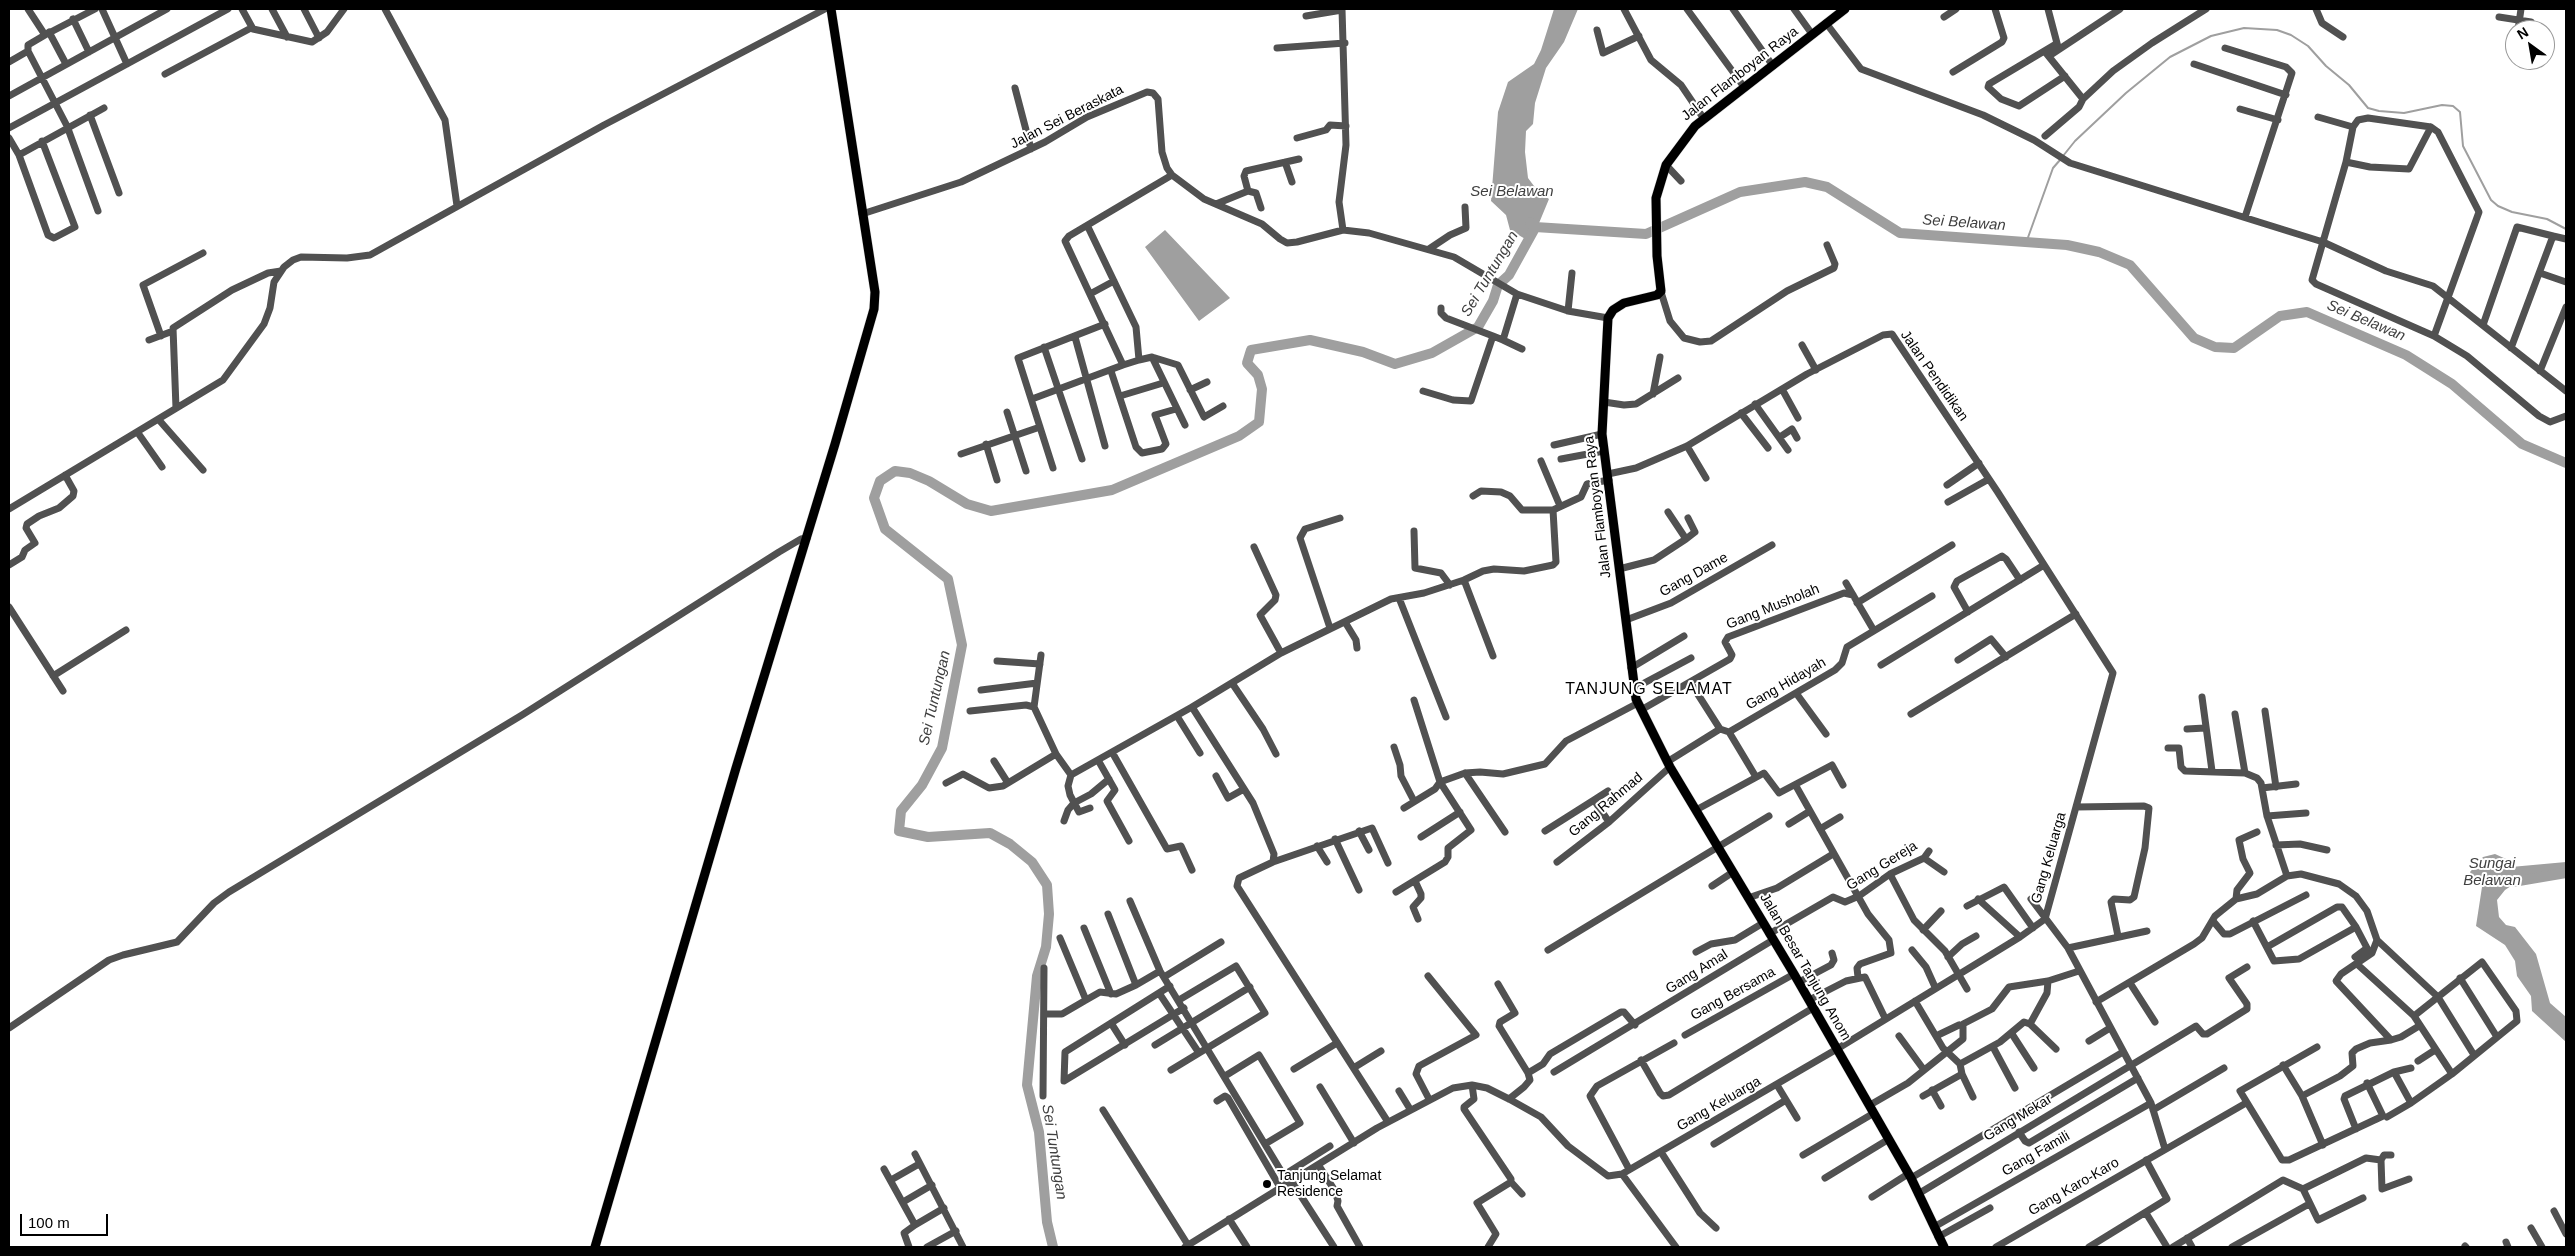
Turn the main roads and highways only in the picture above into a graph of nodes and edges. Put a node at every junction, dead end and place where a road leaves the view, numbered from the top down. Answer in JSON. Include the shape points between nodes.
{"nodes":[{"id":1,"x":831,"y":9,"type":"edge"},
{"id":2,"x":1845,"y":9,"type":"edge"},
{"id":3,"x":1640,"y":707,"type":"joint"},
{"id":4,"x":595,"y":1247,"type":"edge"},
{"id":5,"x":1944,"y":1247,"type":"edge"}],
"edges":[{"from":1,"to":4,"type":"main road","via":[[875,292],[874,309]]},
{"from":2,"to":3,"type":"main road","name":"Jalan Flamboyan Raya","via":[[1685,136],[1666,165],[1656,198],[1661,292],[1624,303],[1608,318],[1602,434],[1633,689]]},
{"from":3,"to":5,"type":"main road","name":"Jalan Besar Tanjung Anom","via":[[1669,764],[1889,1139]]}]}
